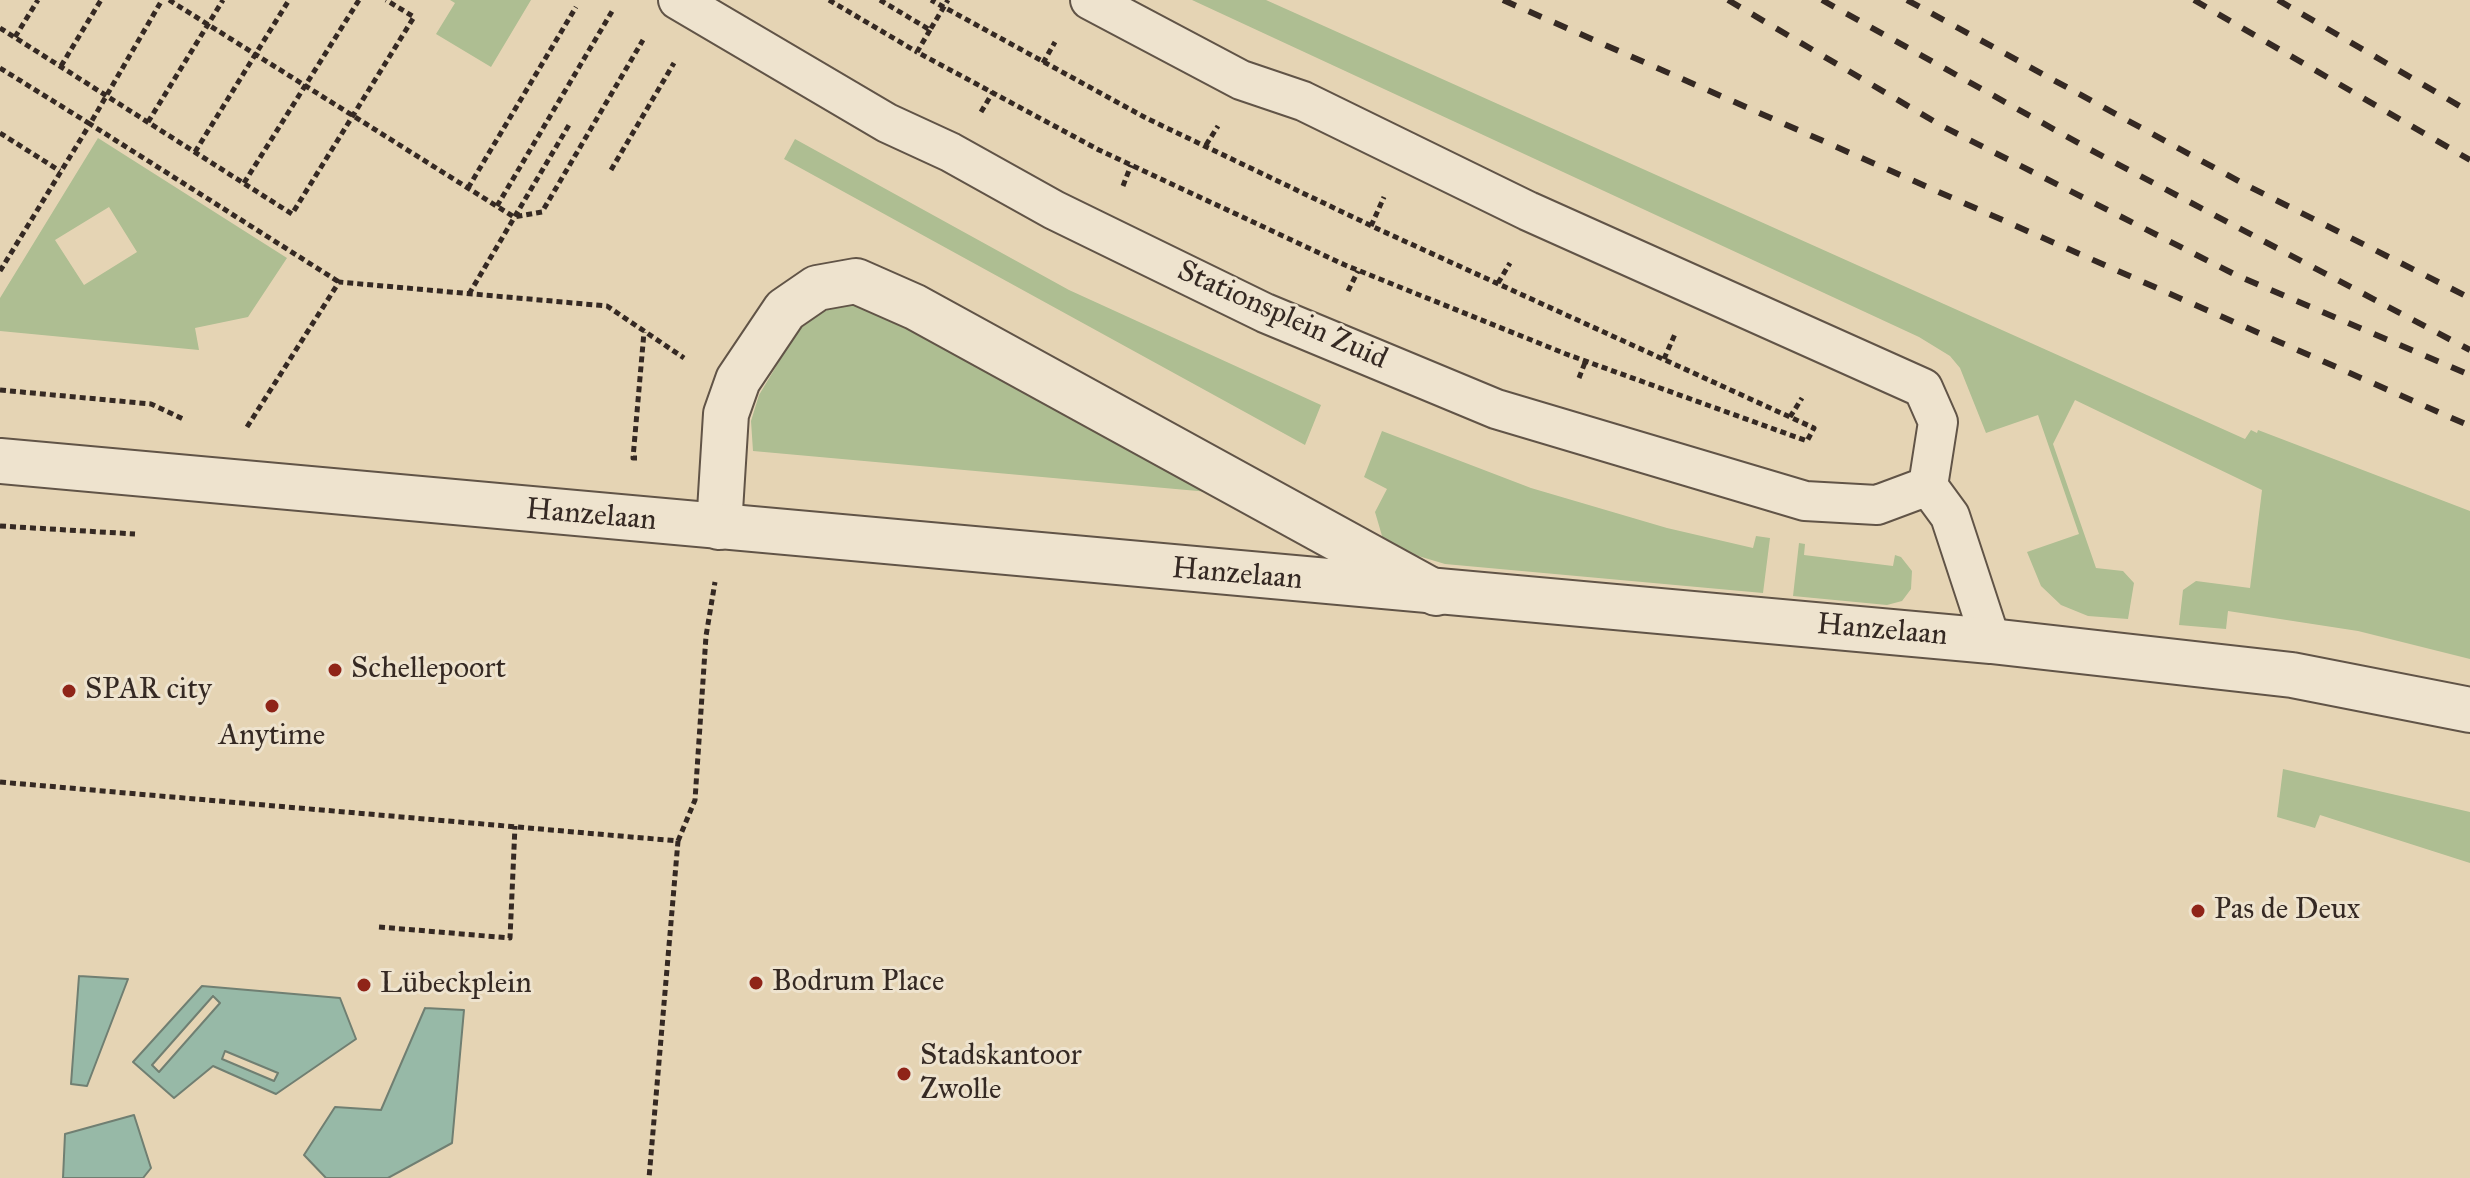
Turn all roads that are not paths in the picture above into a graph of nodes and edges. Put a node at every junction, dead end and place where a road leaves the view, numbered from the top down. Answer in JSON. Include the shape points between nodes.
{"nodes":[{"id":1,"x":678,"y":0,"type":"edge"},
{"id":2,"x":1090,"y":0,"type":"edge"},
{"id":3,"x":0,"y":461,"type":"edge"},
{"id":4,"x":1928,"y":486,"type":"junction"},
{"id":5,"x":719,"y":527,"type":"junction"},
{"id":6,"x":1436,"y":593,"type":"junction"},
{"id":7,"x":1991,"y":641,"type":"junction"},
{"id":8,"x":2470,"y":710,"type":"edge"}],
"edges":[{"from":1,"to":4,"type":"lane","name":"Stationsplein Zuid","via":[[887,123],[1054,210],[1265,313],[1496,409],[1805,501],[1877,505]]},
{"from":2,"to":4,"type":"lane","via":[[1241,80],[1303,101],[1528,211],[1923,388],[1938,422]]},
{"from":3,"to":5,"type":"street","name":"Hanzelaan"},
{"from":4,"to":7,"type":"lane","via":[[1950,516]]},
{"from":5,"to":6,"type":"street","name":"Hanzelaan"},
{"from":5,"to":6,"type":"street","via":[[726,414],[738,380],[785,310],[817,288],[856,281],[915,307]]},
{"from":6,"to":7,"type":"street","name":"Hanzelaan"},
{"from":7,"to":8,"type":"street","name":"Hanzelaan","via":[[2292,675]]}]}
